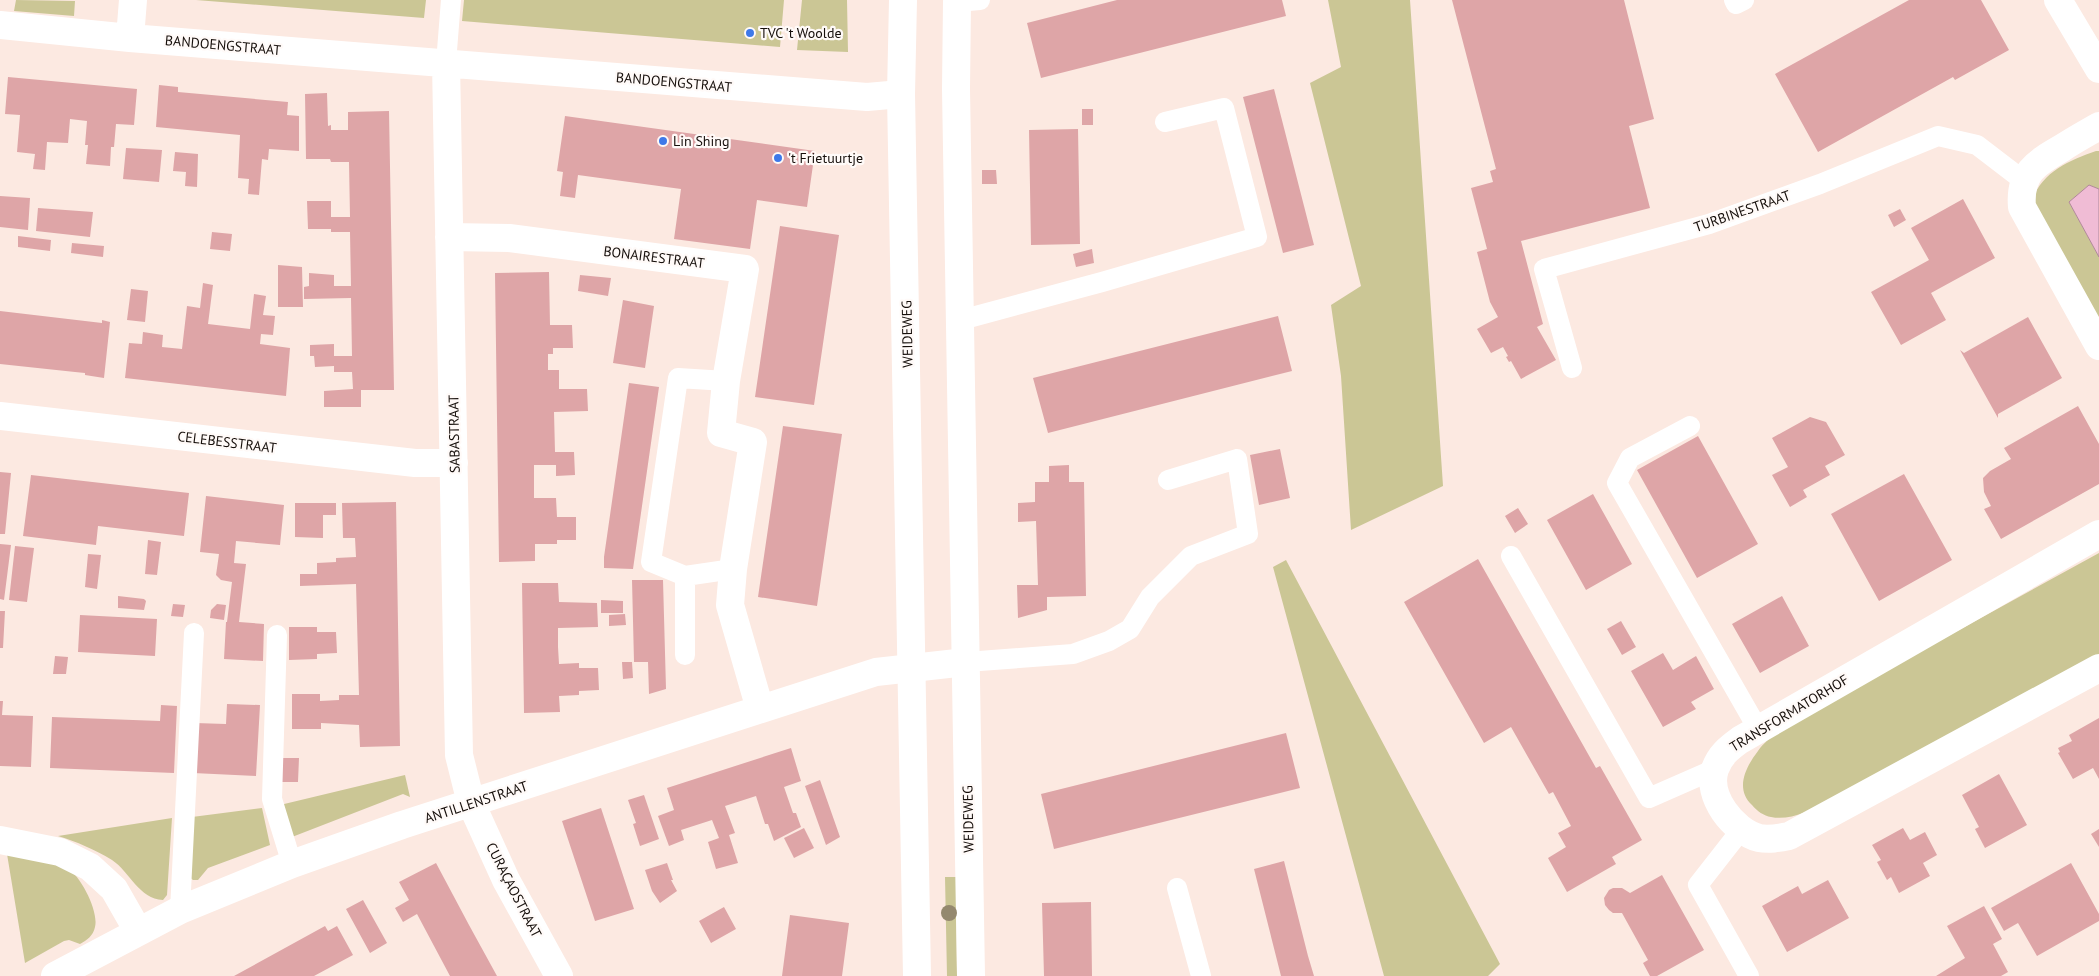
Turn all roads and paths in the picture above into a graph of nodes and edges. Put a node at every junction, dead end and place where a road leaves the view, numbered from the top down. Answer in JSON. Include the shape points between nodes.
{"nodes":[{"id":1,"x":133,"y":0,"type":"edge"},
{"id":2,"x":452,"y":0,"type":"edge"},
{"id":3,"x":903,"y":0,"type":"edge"},
{"id":4,"x":1734,"y":0,"type":"edge"},
{"id":5,"x":1744,"y":0,"type":"edge"},
{"id":6,"x":2058,"y":0,"type":"edge"},
{"id":7,"x":968,"y":1,"type":"edge"},
{"id":8,"x":0,"y":25,"type":"edge"},
{"id":9,"x":2089,"y":30,"type":"edge"},
{"id":10,"x":130,"y":38,"type":"junction"},
{"id":11,"x":446,"y":63,"type":"junction"},
{"id":12,"x":2099,"y":69,"type":"edge"},
{"id":13,"x":901,"y":94,"type":"junction"},
{"id":14,"x":1165,"y":122,"type":"dead end"},
{"id":15,"x":2099,"y":126,"type":"edge"},
{"id":16,"x":2024,"y":181,"type":"junction"},
{"id":17,"x":449,"y":237,"type":"junction"},
{"id":18,"x":961,"y":320,"type":"junction"},
{"id":19,"x":2099,"y":346,"type":"edge"},
{"id":20,"x":1572,"y":368,"type":"dead end"},
{"id":21,"x":726,"y":380,"type":"junction"},
{"id":22,"x":0,"y":416,"type":"edge"},
{"id":23,"x":1690,"y":426,"type":"dead end"},
{"id":24,"x":454,"y":463,"type":"junction"},
{"id":25,"x":1168,"y":480,"type":"dead end"},
{"id":26,"x":2099,"y":534,"type":"edge"},
{"id":27,"x":1510,"y":556,"type":"dead end"},
{"id":28,"x":733,"y":569,"type":"junction"},
{"id":29,"x":685,"y":576,"type":"junction"},
{"id":30,"x":194,"y":633,"type":"dead end"},
{"id":31,"x":277,"y":636,"type":"dead end"},
{"id":32,"x":685,"y":655,"type":"dead end"},
{"id":33,"x":966,"y":662,"type":"junction"},
{"id":34,"x":911,"y":668,"type":"junction"},
{"id":35,"x":2099,"y":668,"type":"edge"},
{"id":36,"x":760,"y":709,"type":"junction"},
{"id":37,"x":1758,"y":729,"type":"junction"},
{"id":38,"x":1715,"y":769,"type":"junction"},
{"id":39,"x":471,"y":804,"type":"junction"},
{"id":40,"x":1741,"y":830,"type":"junction"},
{"id":41,"x":0,"y":840,"type":"edge"},
{"id":42,"x":292,"y":864,"type":"junction"},
{"id":43,"x":1177,"y":888,"type":"dead end"},
{"id":44,"x":180,"y":910,"type":"junction"},
{"id":45,"x":138,"y":931,"type":"junction"},
{"id":46,"x":55,"y":976,"type":"edge"},
{"id":47,"x":560,"y":976,"type":"edge"},
{"id":48,"x":918,"y":976,"type":"edge"},
{"id":49,"x":971,"y":976,"type":"edge"},
{"id":50,"x":1201,"y":976,"type":"edge"},
{"id":51,"x":1749,"y":976,"type":"edge"}],
"edges":[{"from":1,"to":10,"type":"street"},
{"from":2,"to":11,"type":"lane"},
{"from":3,"to":13,"type":"street","name":"WEIDEWEG"},
{"from":4,"to":5,"type":"lane","via":[[1736,4]]},
{"from":6,"to":9,"type":"street"},
{"from":7,"to":18,"type":"street","name":"WEIDEWEG","via":[[956,89]]},
{"from":8,"to":10,"type":"street","name":"BANDOENGSTRAAT"},
{"from":9,"to":12,"type":"street"},
{"from":10,"to":11,"type":"street","name":"BANDOENGSTRAAT"},
{"from":11,"to":13,"type":"street","name":"BANDOENGSTRAAT","via":[[867,97]]},
{"from":11,"to":17,"type":"street","name":"SABASTRAAT"},
{"from":13,"to":34,"type":"street","name":"WEIDEWEG"},
{"from":14,"to":18,"type":"lane","via":[[1224,108],[1257,237]]},
{"from":15,"to":16,"type":"street","via":[[2038,162]]},
{"from":16,"to":19,"type":"street","via":[[2022,207]]},
{"from":16,"to":20,"type":"lane","name":"TURBINESTRAAT","via":[[1977,145],[1938,136],[1709,224],[1544,269]]},
{"from":17,"to":21,"type":"street","name":"BONAIRESTRAAT","via":[[509,238],[745,269]]},
{"from":17,"to":24,"type":"street","name":"SABASTRAAT"},
{"from":18,"to":33,"type":"street","name":"WEIDEWEG"},
{"from":21,"to":28,"type":"street","name":"BONAIRESTRAAT","via":[[722,433],[753,442]]},
{"from":21,"to":29,"type":"lane","via":[[678,378],[651,562]]},
{"from":22,"to":24,"type":"street","name":"CELEBESSTRAAT","via":[[415,463]]},
{"from":23,"to":37,"type":"lane","via":[[1630,458],[1617,484]]},
{"from":24,"to":39,"type":"street","name":"SABASTRAAT","via":[[459,755]]},
{"from":25,"to":33,"type":"lane","via":[[1236,459],[1248,534],[1191,556],[1150,597],[1130,629],[1109,641],[1073,654]]},
{"from":26,"to":37,"type":"street","name":"TRANSFORMATORHOF"},
{"from":27,"to":38,"type":"lane","via":[[1649,798]]},
{"from":28,"to":29,"type":"lane"},
{"from":28,"to":36,"type":"street","name":"BONAIRESTRAAT","via":[[730,605]]},
{"from":29,"to":32,"type":"lane"},
{"from":30,"to":44,"type":"lane"},
{"from":31,"to":42,"type":"lane","via":[[272,799]]},
{"from":33,"to":34,"type":"street"},
{"from":33,"to":49,"type":"street","name":"WEIDEWEG"},
{"from":34,"to":36,"type":"street","name":"ANTILLENSTRAAT","via":[[876,672]]},
{"from":34,"to":48,"type":"street","name":"WEIDEWEG"},
{"from":35,"to":40,"type":"street","via":[[1789,836],[1765,839]]},
{"from":36,"to":39,"type":"street","name":"ANTILLENSTRAAT"},
{"from":37,"to":38,"type":"street","name":"TRANSFORMATORHOF","via":[[1724,753]]},
{"from":38,"to":40,"type":"street","via":[[1713,785],[1719,801]]},
{"from":39,"to":42,"type":"street","name":"ANTILLENSTRAAT"},
{"from":39,"to":47,"type":"street","name":"CURAÇAOSTRAAT","via":[[506,880]]},
{"from":40,"to":51,"type":"lane","via":[[1698,885]]},
{"from":41,"to":45,"type":"street","via":[[60,852],[90,867],[114,889]]},
{"from":42,"to":44,"type":"street","name":"ANTILLENSTRAAT"},
{"from":43,"to":50,"type":"lane"},
{"from":44,"to":45,"type":"street","name":"ANTILLENSTRAAT"},
{"from":45,"to":46,"type":"street","name":"ANTILLENSTRAAT"}]}
